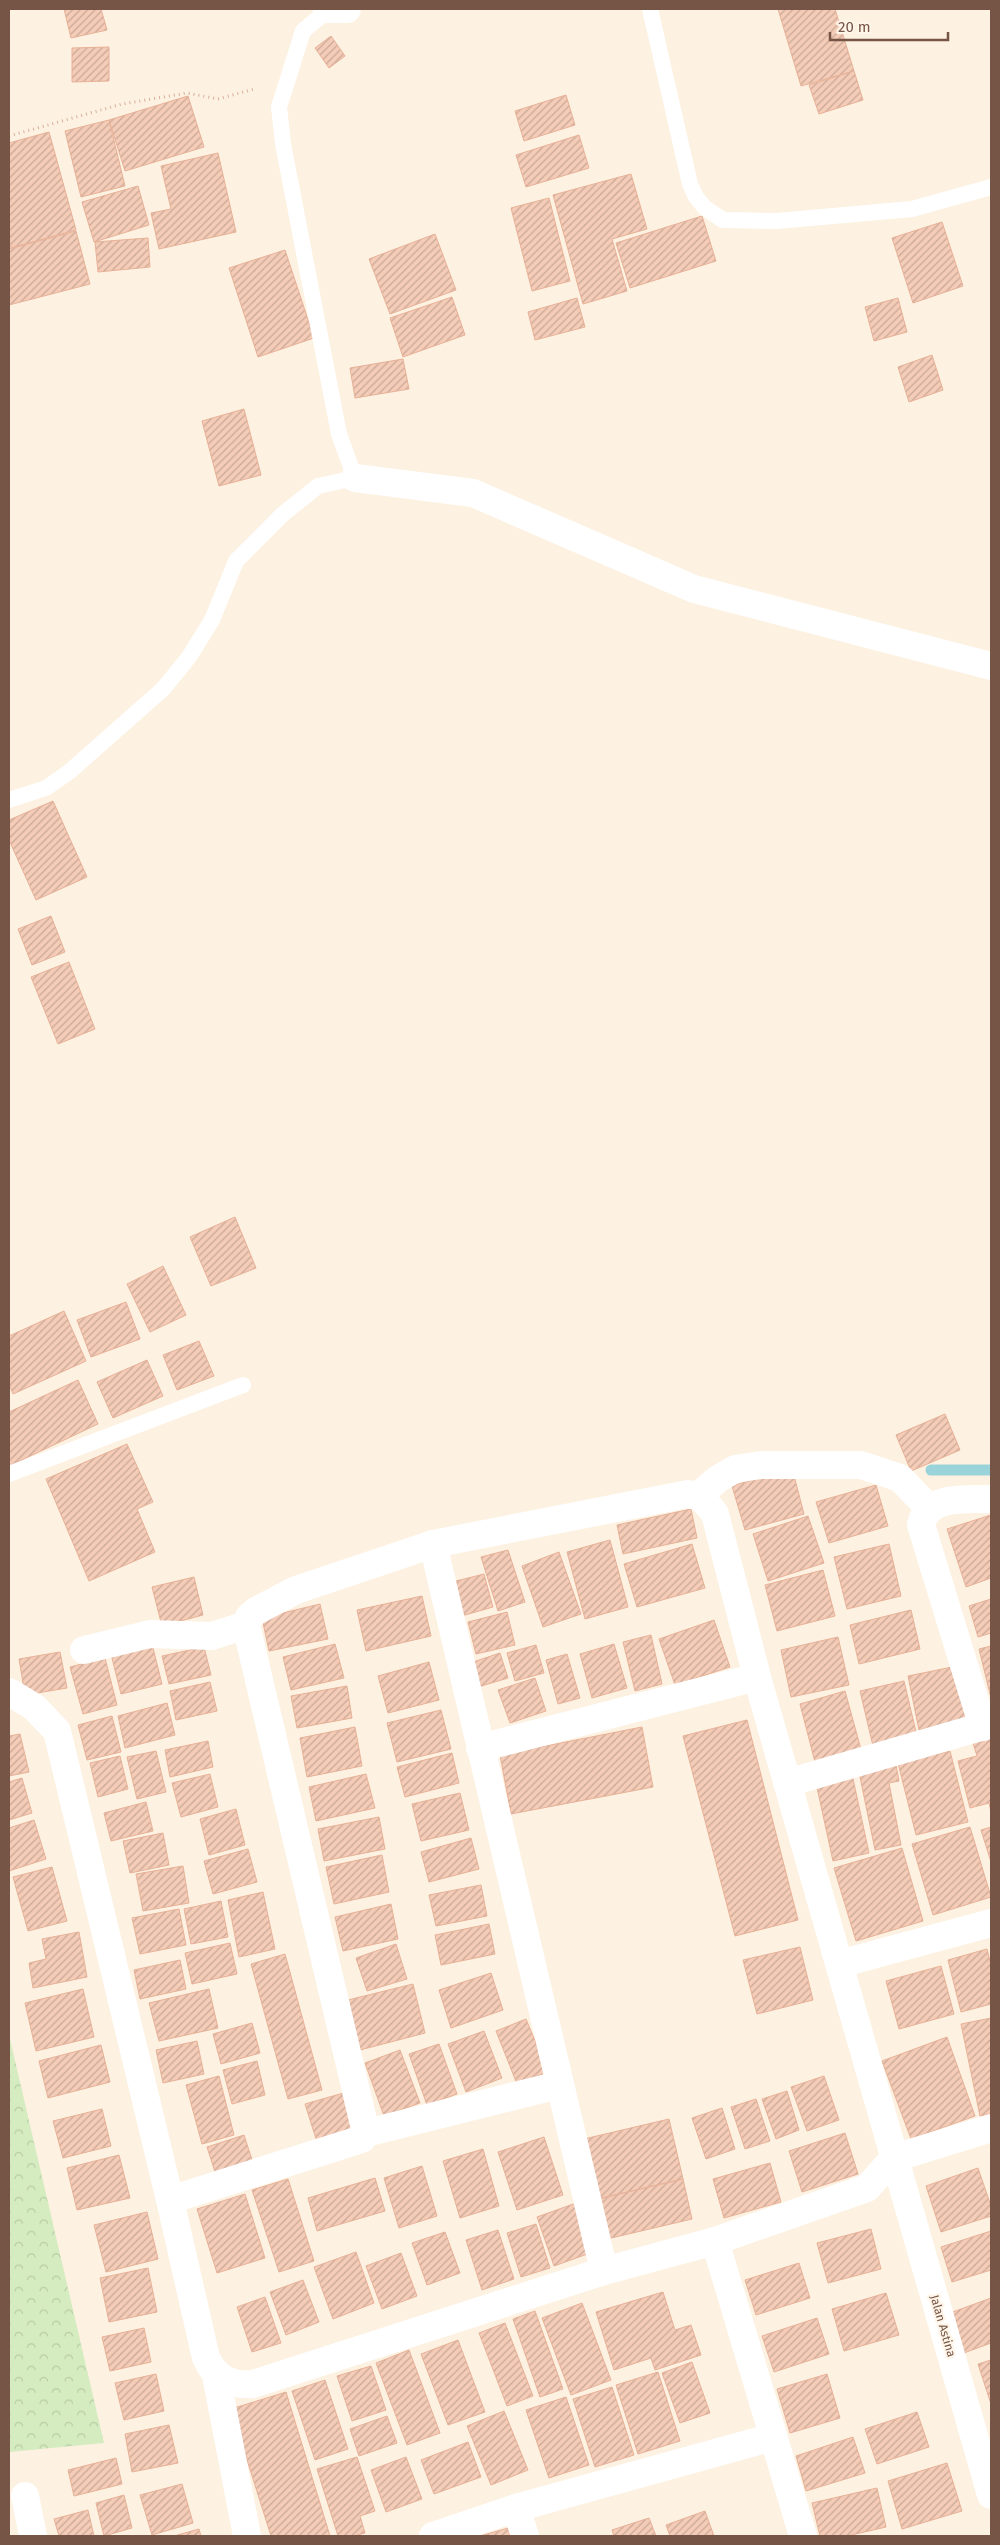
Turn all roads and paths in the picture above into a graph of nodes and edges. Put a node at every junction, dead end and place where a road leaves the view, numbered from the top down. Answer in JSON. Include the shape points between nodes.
{"nodes":[{"id":1,"x":334,"y":9,"type":"edge"},
{"id":2,"x":650,"y":9,"type":"edge"},
{"id":3,"x":289,"y":78,"type":"junction"},
{"id":4,"x":9,"y":136,"type":"edge"},
{"id":5,"x":991,"y":187,"type":"edge"},
{"id":6,"x":355,"y":478,"type":"junction"},
{"id":7,"x":991,"y":666,"type":"edge"},
{"id":8,"x":9,"y":800,"type":"edge"},
{"id":9,"x":243,"y":1385,"type":"dead end"},
{"id":10,"x":9,"y":1474,"type":"edge"},
{"id":11,"x":698,"y":1496,"type":"junction"},
{"id":12,"x":991,"y":1499,"type":"edge"},
{"id":13,"x":929,"y":1508,"type":"junction"},
{"id":14,"x":433,"y":1544,"type":"junction"},
{"id":15,"x":246,"y":1625,"type":"junction"},
{"id":16,"x":84,"y":1650,"type":"dead end"},
{"id":17,"x":757,"y":1678,"type":"junction"},
{"id":18,"x":9,"y":1691,"type":"edge"},
{"id":19,"x":987,"y":1725,"type":"edge"},
{"id":20,"x":480,"y":1748,"type":"junction"},
{"id":21,"x":787,"y":1783,"type":"junction"},
{"id":22,"x":991,"y":1923,"type":"edge"},
{"id":23,"x":839,"y":1964,"type":"junction"},
{"id":24,"x":559,"y":2085,"type":"junction"},
{"id":25,"x":991,"y":2128,"type":"edge"},
{"id":26,"x":366,"y":2133,"type":"junction"},
{"id":27,"x":894,"y":2158,"type":"junction"},
{"id":28,"x":170,"y":2200,"type":"junction"},
{"id":29,"x":716,"y":2241,"type":"junction"},
{"id":30,"x":604,"y":2271,"type":"junction"},
{"id":31,"x":216,"y":2375,"type":"junction"},
{"id":32,"x":773,"y":2437,"type":"junction"},
{"id":33,"x":991,"y":2495,"type":"edge"},
{"id":34,"x":25,"y":2496,"type":"dead end"},
{"id":35,"x":516,"y":2508,"type":"junction"},
{"id":36,"x":33,"y":2536,"type":"edge"},
{"id":37,"x":247,"y":2536,"type":"edge"},
{"id":38,"x":433,"y":2536,"type":"edge"},
{"id":39,"x":525,"y":2536,"type":"edge"},
{"id":40,"x":803,"y":2536,"type":"edge"}],
"edges":[{"from":1,"to":3,"type":"lane","via":[[303,31]]},
{"from":2,"to":5,"type":"lane","via":[[690,184],[705,208],[723,220],[777,221],[912,208]]},
{"from":3,"to":4,"type":"path","via":[[218,99],[188,93],[122,104]]},
{"from":3,"to":6,"type":"lane","via":[[279,107],[283,144],[339,434]]},
{"from":6,"to":7,"type":"street","via":[[473,493],[694,589]]},
{"from":6,"to":8,"type":"lane","via":[[318,486],[283,514],[236,561],[212,620],[189,657],[163,689],[69,772],[46,788]]},
{"from":9,"to":10,"type":"lane"},
{"from":11,"to":13,"type":"street","via":[[735,1469],[761,1465],[861,1465],[900,1478]]},
{"from":11,"to":14,"type":"street","via":[[688,1494]]},
{"from":11,"to":17,"type":"street","name":"Jalan Astina","via":[[706,1500],[715,1514]]},
{"from":12,"to":13,"type":"street","via":[[952,1500]]},
{"from":13,"to":19,"type":"street","via":[[921,1525]]},
{"from":14,"to":15,"type":"street","via":[[296,1590],[256,1610]]},
{"from":14,"to":20,"type":"street"},
{"from":15,"to":16,"type":"street","via":[[212,1636],[150,1634]]},
{"from":15,"to":26,"type":"street"},
{"from":17,"to":20,"type":"street"},
{"from":17,"to":21,"type":"street","name":"Jalan Astina"},
{"from":18,"to":28,"type":"street","via":[[34,1707],[57,1731]]},
{"from":19,"to":21,"type":"street"},
{"from":20,"to":24,"type":"street"},
{"from":21,"to":23,"type":"street","name":"Jalan Astina"},
{"from":22,"to":23,"type":"street"},
{"from":23,"to":27,"type":"street","name":"Jalan Astina"},
{"from":24,"to":26,"type":"street"},
{"from":24,"to":30,"type":"street"},
{"from":25,"to":27,"type":"street"},
{"from":26,"to":28,"type":"street","via":[[362,2139]]},
{"from":27,"to":29,"type":"street","via":[[867,2188]]},
{"from":27,"to":33,"type":"street","name":"Jalan Astina"},
{"from":28,"to":31,"type":"street","via":[[206,2358]]},
{"from":29,"to":30,"type":"street"},
{"from":29,"to":32,"type":"street"},
{"from":30,"to":31,"type":"street","via":[[253,2384],[241,2385]]},
{"from":31,"to":37,"type":"street"},
{"from":32,"to":35,"type":"street"},
{"from":32,"to":40,"type":"street"},
{"from":34,"to":36,"type":"street"},
{"from":35,"to":38,"type":"street"},
{"from":35,"to":39,"type":"street"}]}
